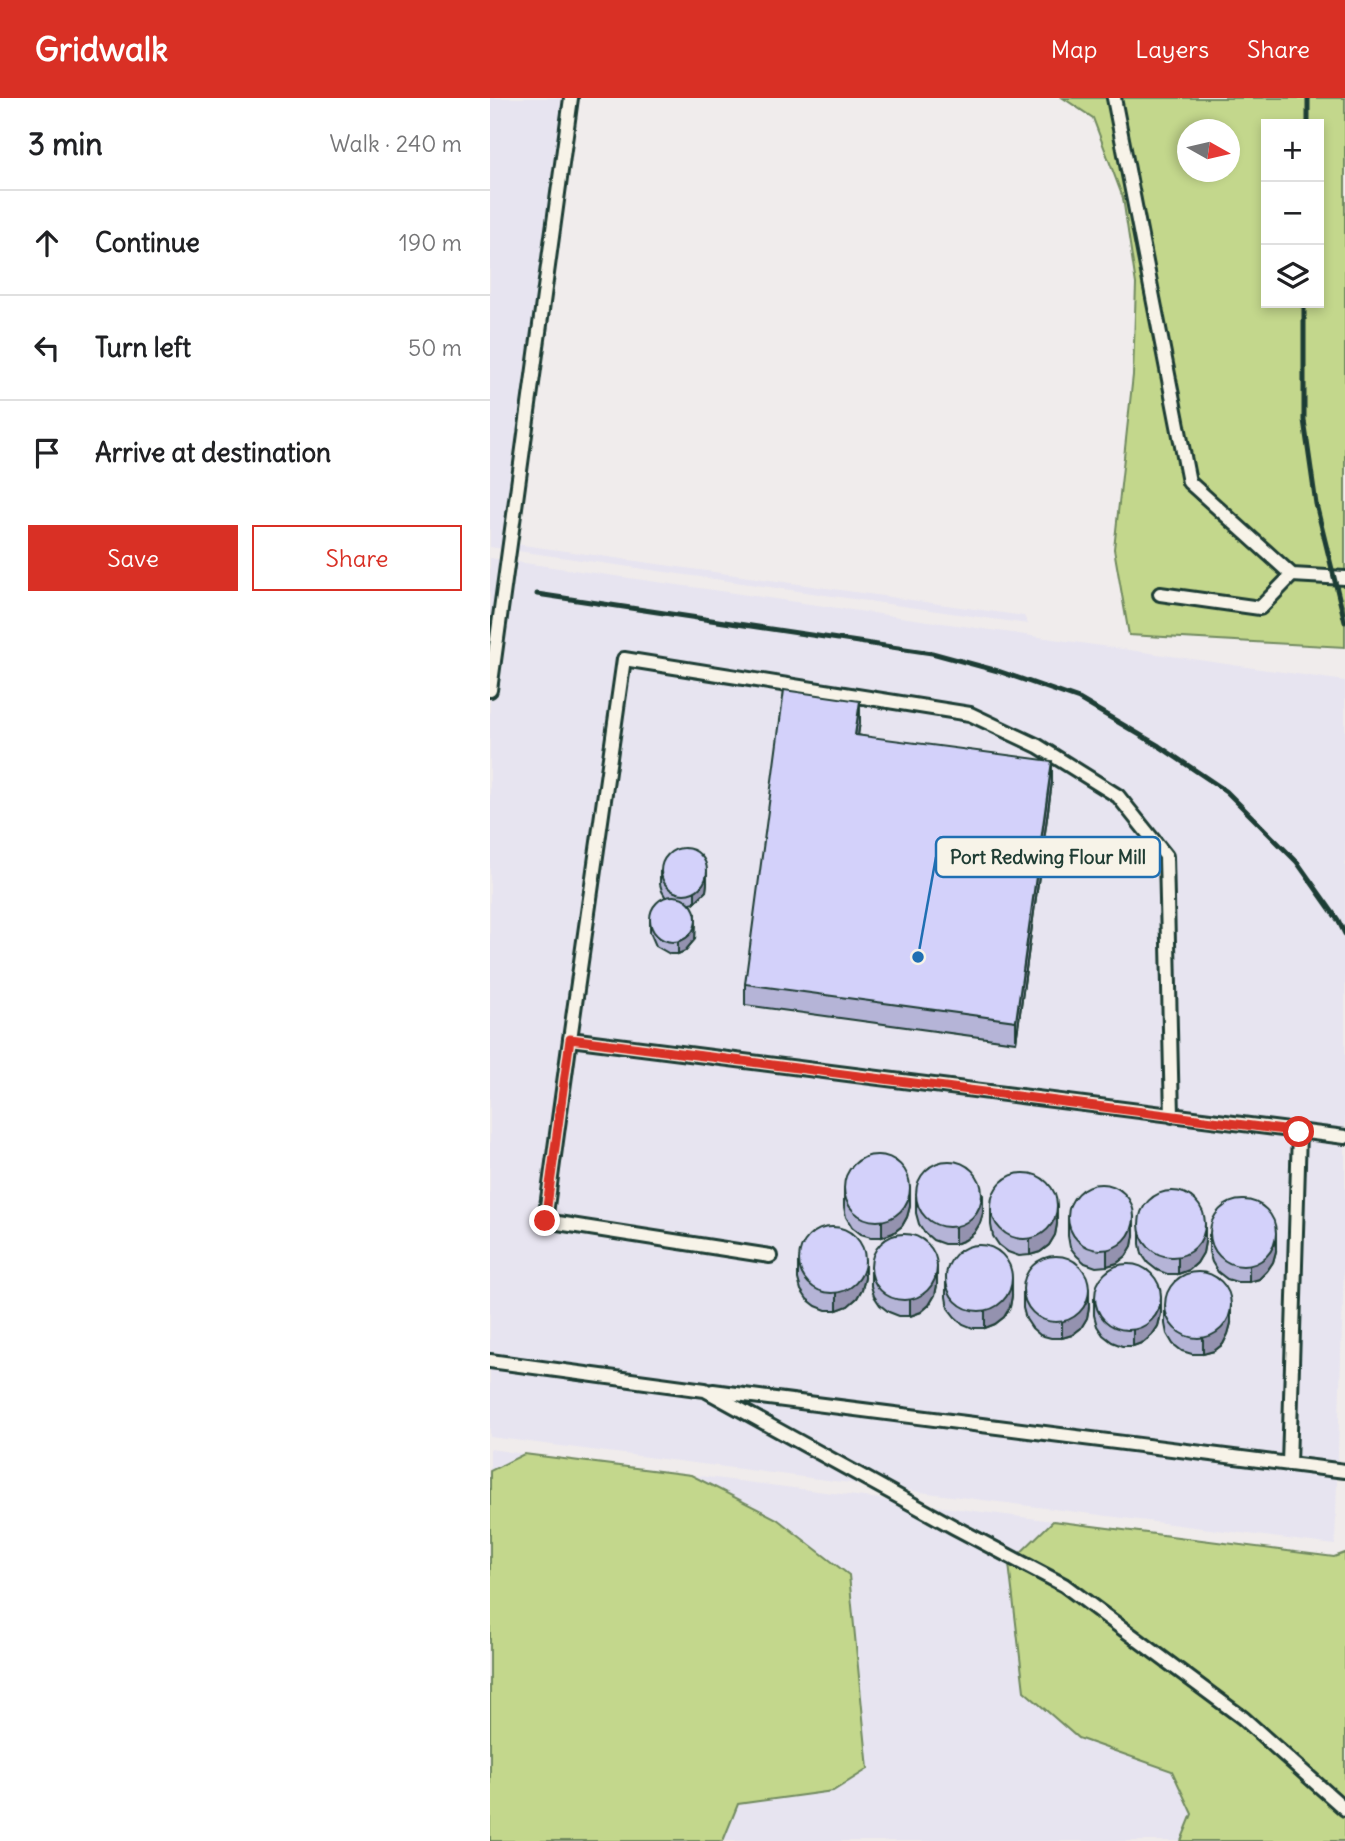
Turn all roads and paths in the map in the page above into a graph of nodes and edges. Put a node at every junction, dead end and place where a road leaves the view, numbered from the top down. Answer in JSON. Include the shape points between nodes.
{"nodes":[{"id":1,"x":571,"y":98,"type":"edge"},
{"id":2,"x":1114,"y":98,"type":"edge"},
{"id":3,"x":1292,"y":575,"type":"junction"},
{"id":4,"x":1345,"y":578,"type":"edge"},
{"id":5,"x":1160,"y":594,"type":"dead end"},
{"id":6,"x":490,"y":690,"type":"edge"},
{"id":7,"x":570,"y":1039,"type":"junction"},
{"id":8,"x":1172,"y":1116,"type":"junction"},
{"id":9,"x":1299,"y":1132,"type":"junction"},
{"id":10,"x":1345,"y":1138,"type":"edge"},
{"id":11,"x":770,"y":1256,"type":"dead end"},
{"id":12,"x":490,"y":1361,"type":"edge"},
{"id":13,"x":705,"y":1390,"type":"junction"},
{"id":14,"x":1289,"y":1464,"type":"junction"},
{"id":15,"x":1345,"y":1471,"type":"edge"},
{"id":16,"x":1345,"y":1809,"type":"edge"}],
"edges":[{"from":1,"to":6,"type":"lane"},
{"from":2,"to":3,"type":"lane","via":[[1189,482]]},
{"from":3,"to":4,"type":"lane"},
{"from":3,"to":5,"type":"lane","via":[[1260,608]]},
{"from":7,"to":8,"type":"lane"},
{"from":7,"to":8,"type":"lane","via":[[624,659],[970,714],[1038,746],[1118,796],[1166,856]]},
{"from":7,"to":11,"type":"lane","via":[[545,1221]]},
{"from":8,"to":9,"type":"lane"},
{"from":9,"to":10,"type":"lane"},
{"from":9,"to":14,"type":"lane"},
{"from":12,"to":13,"type":"lane"},
{"from":13,"to":14,"type":"lane"},
{"from":13,"to":16,"type":"lane","via":[[1064,1585],[1243,1718]]},
{"from":14,"to":15,"type":"lane"}]}
